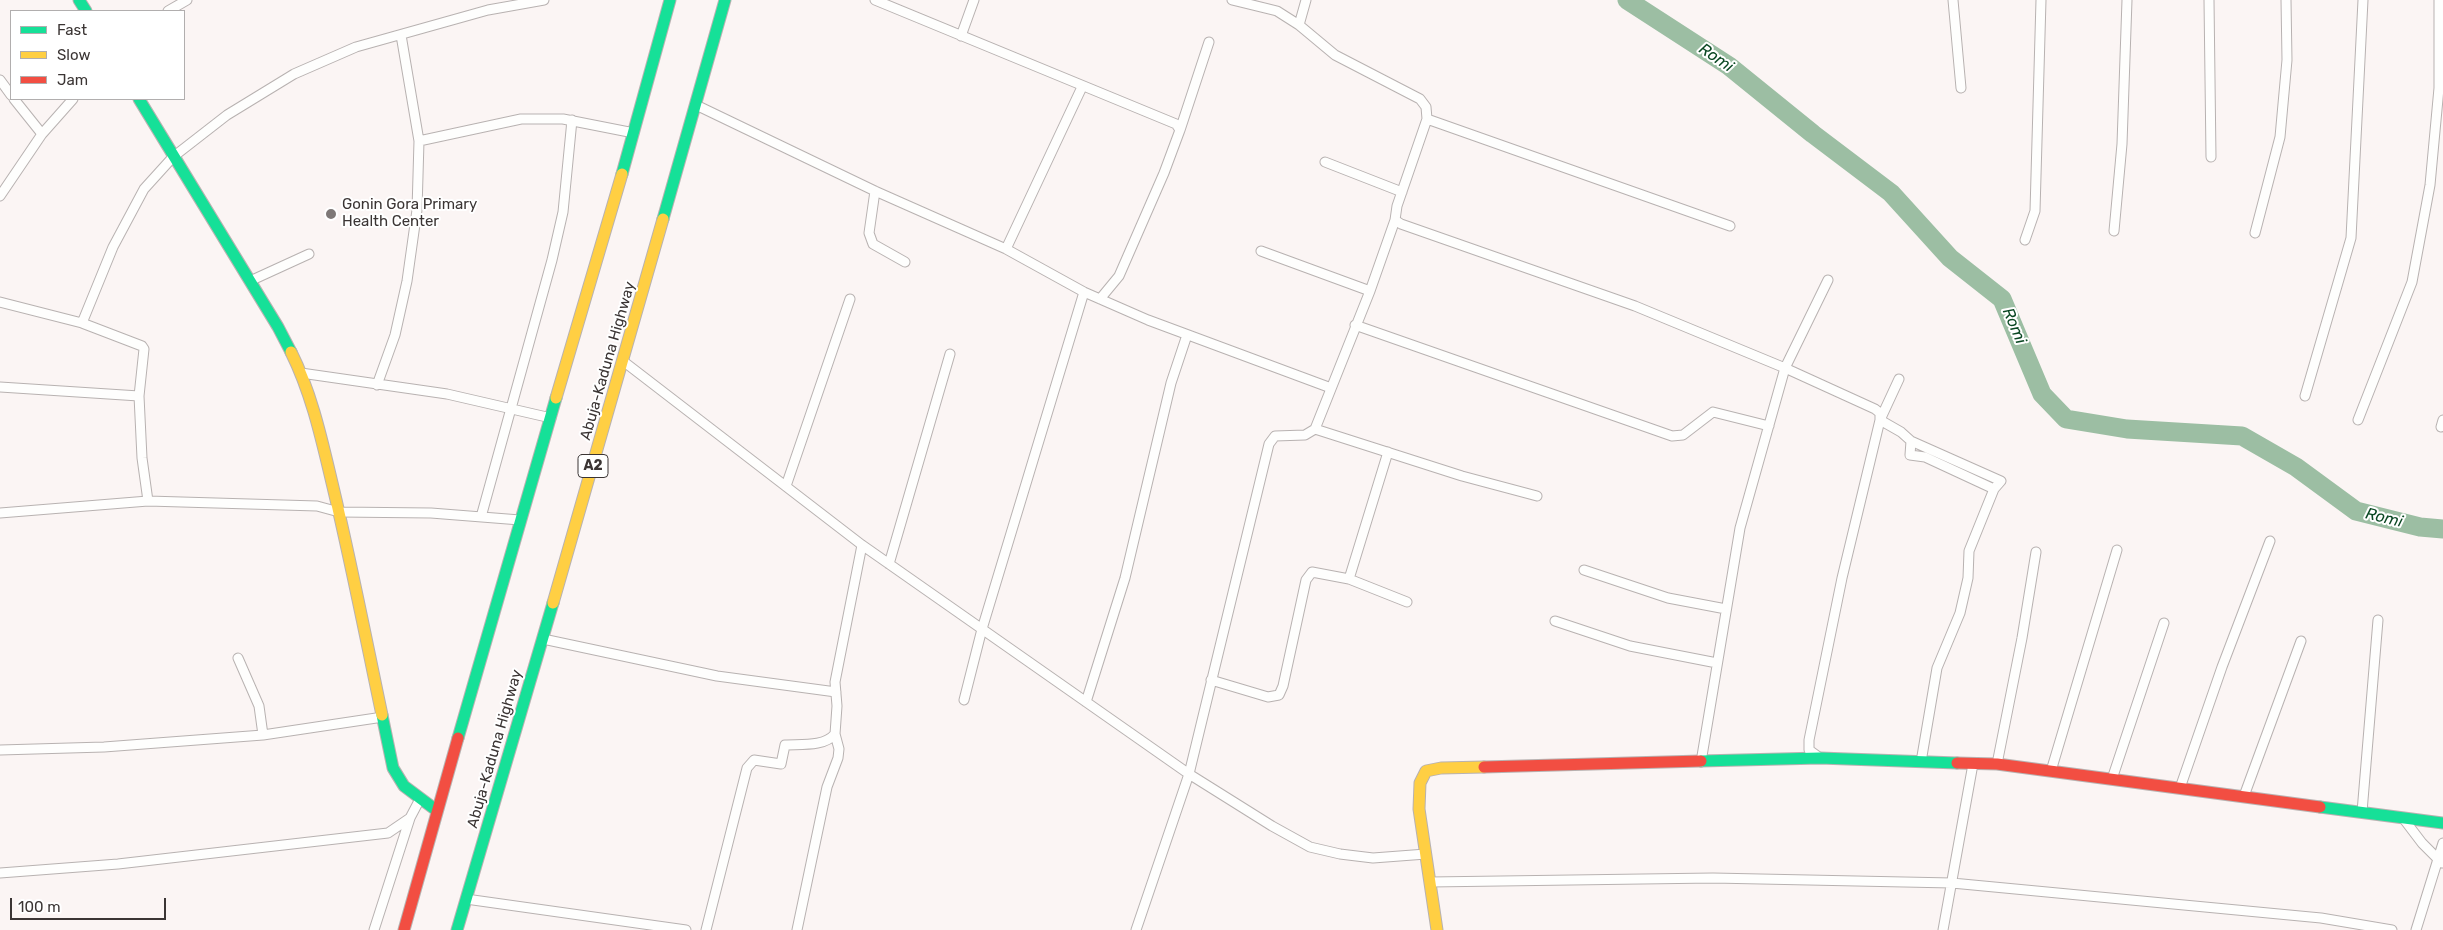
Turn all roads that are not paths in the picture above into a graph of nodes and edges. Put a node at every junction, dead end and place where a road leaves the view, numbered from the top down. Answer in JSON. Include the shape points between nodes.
{"nodes":[{"id":1,"x":187,"y":0,"type":"edge"},
{"id":2,"x":544,"y":0,"type":"edge"},
{"id":3,"x":670,"y":0,"type":"edge"},
{"id":4,"x":725,"y":0,"type":"edge"},
{"id":5,"x":875,"y":0,"type":"edge"},
{"id":6,"x":974,"y":0,"type":"edge"},
{"id":7,"x":1232,"y":0,"type":"edge"},
{"id":8,"x":1306,"y":0,"type":"edge"},
{"id":9,"x":1953,"y":0,"type":"edge"},
{"id":10,"x":2041,"y":0,"type":"edge"},
{"id":11,"x":2127,"y":0,"type":"edge"},
{"id":12,"x":2209,"y":0,"type":"edge"},
{"id":13,"x":2286,"y":0,"type":"edge"},
{"id":14,"x":2363,"y":0,"type":"edge"},
{"id":15,"x":2439,"y":0,"type":"edge"},
{"id":16,"x":170,"y":10,"type":"edge"},
{"id":17,"x":1299,"y":25,"type":"junction"},
{"id":18,"x":401,"y":35,"type":"junction"},
{"id":19,"x":962,"y":36,"type":"junction"},
{"id":20,"x":1209,"y":42,"type":"dead end"},
{"id":21,"x":0,"y":80,"type":"edge"},
{"id":22,"x":1082,"y":87,"type":"junction"},
{"id":23,"x":1960,"y":88,"type":"dead end"},
{"id":24,"x":10,"y":94,"type":"edge"},
{"id":25,"x":15,"y":100,"type":"edge"},
{"id":26,"x":72,"y":100,"type":"edge"},
{"id":27,"x":140,"y":100,"type":"edge"},
{"id":28,"x":696,"y":105,"type":"junction"},
{"id":29,"x":572,"y":120,"type":"junction"},
{"id":30,"x":1427,"y":120,"type":"junction"},
{"id":31,"x":1180,"y":130,"type":"junction"},
{"id":32,"x":634,"y":133,"type":"junction"},
{"id":33,"x":42,"y":134,"type":"junction"},
{"id":34,"x":420,"y":141,"type":"junction"},
{"id":35,"x":173,"y":157,"type":"junction"},
{"id":36,"x":2211,"y":157,"type":"dead end"},
{"id":37,"x":1325,"y":162,"type":"dead end"},
{"id":38,"x":875,"y":191,"type":"junction"},
{"id":39,"x":1402,"y":192,"type":"junction"},
{"id":40,"x":0,"y":196,"type":"edge"},
{"id":41,"x":1398,"y":222,"type":"junction"},
{"id":42,"x":1730,"y":226,"type":"dead end"},
{"id":43,"x":2114,"y":231,"type":"dead end"},
{"id":44,"x":2255,"y":232,"type":"dead end"},
{"id":45,"x":2025,"y":240,"type":"dead end"},
{"id":46,"x":1006,"y":249,"type":"junction"},
{"id":47,"x":1261,"y":251,"type":"dead end"},
{"id":48,"x":309,"y":254,"type":"dead end"},
{"id":49,"x":906,"y":262,"type":"dead end"},
{"id":50,"x":1828,"y":280,"type":"dead end"},
{"id":51,"x":250,"y":281,"type":"junction"},
{"id":52,"x":1370,"y":291,"type":"junction"},
{"id":53,"x":1084,"y":292,"type":"junction"},
{"id":54,"x":850,"y":299,"type":"dead end"},
{"id":55,"x":1100,"y":299,"type":"junction"},
{"id":56,"x":0,"y":302,"type":"edge"},
{"id":57,"x":82,"y":323,"type":"junction"},
{"id":58,"x":1355,"y":325,"type":"junction"},
{"id":59,"x":1187,"y":335,"type":"junction"},
{"id":60,"x":950,"y":354,"type":"dead end"},
{"id":61,"x":624,"y":362,"type":"junction"},
{"id":62,"x":1785,"y":368,"type":"junction"},
{"id":63,"x":301,"y":373,"type":"junction"},
{"id":64,"x":1899,"y":379,"type":"dead end"},
{"id":65,"x":377,"y":385,"type":"junction"},
{"id":66,"x":0,"y":387,"type":"edge"},
{"id":67,"x":1331,"y":388,"type":"junction"},
{"id":68,"x":139,"y":396,"type":"junction"},
{"id":69,"x":2305,"y":396,"type":"dead end"},
{"id":70,"x":510,"y":409,"type":"junction"},
{"id":71,"x":551,"y":418,"type":"junction"},
{"id":72,"x":1880,"y":420,"type":"junction"},
{"id":73,"x":2358,"y":420,"type":"dead end"},
{"id":74,"x":1769,"y":426,"type":"junction"},
{"id":75,"x":1315,"y":429,"type":"junction"},
{"id":76,"x":1911,"y":441,"type":"junction"},
{"id":77,"x":1388,"y":452,"type":"junction"},
{"id":78,"x":786,"y":486,"type":"junction"},
{"id":79,"x":1994,"y":489,"type":"junction"},
{"id":80,"x":1537,"y":496,"type":"dead end"},
{"id":81,"x":148,"y":501,"type":"junction"},
{"id":82,"x":339,"y":512,"type":"junction"},
{"id":83,"x":0,"y":513,"type":"edge"},
{"id":84,"x":481,"y":517,"type":"junction"},
{"id":85,"x":520,"y":520,"type":"junction"},
{"id":86,"x":2270,"y":541,"type":"dead end"},
{"id":87,"x":862,"y":545,"type":"junction"},
{"id":88,"x":2117,"y":550,"type":"dead end"},
{"id":89,"x":2036,"y":552,"type":"dead end"},
{"id":90,"x":889,"y":564,"type":"junction"},
{"id":91,"x":1584,"y":570,"type":"dead end"},
{"id":92,"x":1349,"y":579,"type":"junction"},
{"id":93,"x":1407,"y":602,"type":"dead end"},
{"id":94,"x":1726,"y":609,"type":"junction"},
{"id":95,"x":2378,"y":620,"type":"dead end"},
{"id":96,"x":1555,"y":621,"type":"dead end"},
{"id":97,"x":2164,"y":623,"type":"dead end"},
{"id":98,"x":982,"y":629,"type":"junction"},
{"id":99,"x":543,"y":639,"type":"junction"},
{"id":100,"x":2301,"y":641,"type":"dead end"},
{"id":101,"x":238,"y":658,"type":"dead end"},
{"id":102,"x":1717,"y":663,"type":"junction"},
{"id":103,"x":1212,"y":680,"type":"junction"},
{"id":104,"x":836,"y":692,"type":"junction"},
{"id":105,"x":964,"y":700,"type":"dead end"},
{"id":106,"x":1086,"y":702,"type":"junction"},
{"id":107,"x":383,"y":717,"type":"junction"},
{"id":108,"x":835,"y":734,"type":"junction"},
{"id":109,"x":263,"y":735,"type":"junction"},
{"id":110,"x":0,"y":750,"type":"edge"},
{"id":111,"x":1820,"y":758,"type":"junction"},
{"id":112,"x":1701,"y":762,"type":"junction"},
{"id":113,"x":1921,"y":762,"type":"junction"},
{"id":114,"x":1973,"y":764,"type":"junction"},
{"id":115,"x":1997,"y":764,"type":"junction"},
{"id":116,"x":2051,"y":771,"type":"junction"},
{"id":117,"x":1188,"y":774,"type":"junction"},
{"id":118,"x":2112,"y":779,"type":"junction"},
{"id":119,"x":2180,"y":788,"type":"junction"},
{"id":120,"x":2244,"y":796,"type":"junction"},
{"id":121,"x":420,"y":799,"type":"junction"},
{"id":122,"x":436,"y":810,"type":"junction"},
{"id":123,"x":2362,"y":812,"type":"junction"},
{"id":124,"x":410,"y":818,"type":"junction"},
{"id":125,"x":2403,"y":818,"type":"junction"},
{"id":126,"x":2443,"y":823,"type":"edge"},
{"id":127,"x":2443,"y":843,"type":"edge"},
{"id":128,"x":1426,"y":854,"type":"junction"},
{"id":129,"x":2441,"y":862,"type":"edge"},
{"id":130,"x":0,"y":873,"type":"edge"},
{"id":131,"x":1430,"y":882,"type":"junction"},
{"id":132,"x":1952,"y":883,"type":"junction"},
{"id":133,"x":466,"y":899,"type":"junction"},
{"id":134,"x":374,"y":930,"type":"edge"},
{"id":135,"x":404,"y":930,"type":"edge"},
{"id":136,"x":457,"y":930,"type":"edge"},
{"id":137,"x":686,"y":930,"type":"edge"},
{"id":138,"x":706,"y":930,"type":"edge"},
{"id":139,"x":797,"y":930,"type":"edge"},
{"id":140,"x":1136,"y":930,"type":"edge"},
{"id":141,"x":1437,"y":930,"type":"edge"},
{"id":142,"x":1943,"y":930,"type":"edge"},
{"id":143,"x":2392,"y":930,"type":"edge"},
{"id":144,"x":2416,"y":930,"type":"edge"}],
"edges":[{"from":1,"to":16,"type":"street"},
{"from":2,"to":18,"type":"street","via":[[488,10]]},
{"from":3,"to":32,"type":"main road"},
{"from":4,"to":28,"type":"main road","name":"Abuja-Kaduna Highway","number":"A2"},
{"from":5,"to":19,"type":"street"},
{"from":6,"to":19,"type":"street"},
{"from":7,"to":17,"type":"street","via":[[1277,11]]},
{"from":8,"to":17,"type":"street"},
{"from":9,"to":23,"type":"street"},
{"from":10,"to":45,"type":"street","via":[[2035,211]]},
{"from":11,"to":43,"type":"street","via":[[2122,144]]},
{"from":12,"to":36,"type":"street"},
{"from":13,"to":44,"type":"street","via":[[2287,60],[2280,138]]},
{"from":14,"to":69,"type":"street","via":[[2350,238]]},
{"from":15,"to":73,"type":"street","via":[[2439,88],[2430,185],[2414,272]]},
{"from":17,"to":30,"type":"street","via":[[1335,55],[1420,99],[1426,107]]},
{"from":18,"to":34,"type":"street"},
{"from":18,"to":35,"type":"street","via":[[356,47],[294,74],[227,115]]},
{"from":19,"to":22,"type":"street"},
{"from":20,"to":31,"type":"street"},
{"from":21,"to":24,"type":"street"},
{"from":22,"to":31,"type":"street","via":[[1176,124]]},
{"from":22,"to":46,"type":"street"},
{"from":25,"to":33,"type":"street"},
{"from":26,"to":33,"type":"street"},
{"from":27,"to":35,"type":"main road"},
{"from":28,"to":38,"type":"street"},
{"from":28,"to":61,"type":"main road","name":"Abuja-Kaduna Highway","number":"A2"},
{"from":29,"to":32,"type":"street"},
{"from":29,"to":34,"type":"street","via":[[521,120]]},
{"from":29,"to":70,"type":"street","via":[[563,212]]},
{"from":30,"to":39,"type":"street"},
{"from":30,"to":42,"type":"street"},
{"from":31,"to":55,"type":"street","via":[[1119,276]]},
{"from":32,"to":71,"type":"main road"},
{"from":33,"to":40,"type":"street"},
{"from":34,"to":65,"type":"street","via":[[417,210],[408,281],[395,334]]},
{"from":35,"to":51,"type":"main road"},
{"from":35,"to":57,"type":"street","via":[[144,189],[113,247]]},
{"from":37,"to":39,"type":"street"},
{"from":38,"to":46,"type":"street"},
{"from":38,"to":49,"type":"street","via":[[869,233],[873,244]]},
{"from":39,"to":41,"type":"street","via":[[1397,206]]},
{"from":41,"to":52,"type":"street","via":[[1392,230]]},
{"from":41,"to":62,"type":"street","via":[[1635,306]]},
{"from":46,"to":53,"type":"street"},
{"from":47,"to":52,"type":"street"},
{"from":48,"to":51,"type":"street"},
{"from":50,"to":62,"type":"street"},
{"from":51,"to":63,"type":"main road"},
{"from":52,"to":58,"type":"street"},
{"from":53,"to":55,"type":"street"},
{"from":53,"to":98,"type":"street"},
{"from":54,"to":78,"type":"street"},
{"from":55,"to":59,"type":"street"},
{"from":56,"to":57,"type":"street"},
{"from":57,"to":68,"type":"street","via":[[142,346]]},
{"from":58,"to":67,"type":"street"},
{"from":58,"to":74,"type":"street","via":[[1672,436],[1683,436],[1713,412]]},
{"from":59,"to":67,"type":"street"},
{"from":59,"to":106,"type":"street","via":[[1171,383],[1124,578]]},
{"from":60,"to":90,"type":"street"},
{"from":61,"to":78,"type":"street"},
{"from":61,"to":99,"type":"main road","name":"Abuja-Kaduna Highway","number":"A2"},
{"from":62,"to":72,"type":"street","via":[[1876,408]]},
{"from":62,"to":74,"type":"street"},
{"from":63,"to":65,"type":"street"},
{"from":63,"to":82,"type":"main road","via":[[319,429]]},
{"from":64,"to":72,"type":"street"},
{"from":65,"to":70,"type":"street","via":[[447,394]]},
{"from":66,"to":68,"type":"street"},
{"from":67,"to":75,"type":"street"},
{"from":68,"to":81,"type":"street"},
{"from":70,"to":71,"type":"street"},
{"from":70,"to":84,"type":"street"},
{"from":71,"to":85,"type":"main road"},
{"from":72,"to":76,"type":"street"},
{"from":72,"to":111,"type":"street","via":[[1842,578],[1809,740],[1809,750]]},
{"from":74,"to":94,"type":"street","via":[[1740,528]]},
{"from":75,"to":77,"type":"street"},
{"from":75,"to":103,"type":"street","via":[[1305,436],[1275,436],[1270,444]]},
{"from":76,"to":79,"type":"street","via":[[1910,455],[1925,457]]},
{"from":76,"to":79,"type":"street","via":[[2001,481]]},
{"from":77,"to":80,"type":"street"},
{"from":77,"to":92,"type":"street"},
{"from":78,"to":87,"type":"street"},
{"from":79,"to":113,"type":"street","via":[[1969,552],[1968,578],[1960,613],[1937,668]]},
{"from":81,"to":82,"type":"street","via":[[317,506]]},
{"from":81,"to":83,"type":"street"},
{"from":82,"to":84,"type":"street"},
{"from":82,"to":107,"type":"main road"},
{"from":84,"to":85,"type":"street"},
{"from":85,"to":122,"type":"main road"},
{"from":86,"to":119,"type":"street"},
{"from":87,"to":90,"type":"street"},
{"from":87,"to":104,"type":"street","via":[[835,682]]},
{"from":88,"to":116,"type":"street"},
{"from":89,"to":115,"type":"street"},
{"from":90,"to":98,"type":"street"},
{"from":91,"to":94,"type":"street","via":[[1668,598]]},
{"from":92,"to":93,"type":"street"},
{"from":92,"to":103,"type":"street","via":[[1308,574],[1279,695],[1268,697]]},
{"from":94,"to":102,"type":"street"},
{"from":95,"to":123,"type":"street"},
{"from":96,"to":102,"type":"street","via":[[1630,646]]},
{"from":97,"to":118,"type":"street"},
{"from":98,"to":105,"type":"street"},
{"from":98,"to":106,"type":"street"},
{"from":99,"to":104,"type":"street","via":[[717,676]]},
{"from":99,"to":133,"type":"main road","name":"Abuja-Kaduna Highway","number":"A2"},
{"from":100,"to":120,"type":"street"},
{"from":101,"to":109,"type":"street","via":[[259,706]]},
{"from":102,"to":112,"type":"street"},
{"from":103,"to":117,"type":"street"},
{"from":104,"to":108,"type":"street"},
{"from":106,"to":117,"type":"street"},
{"from":107,"to":109,"type":"street"},
{"from":107,"to":121,"type":"main road","via":[[393,768],[404,786]]},
{"from":108,"to":138,"type":"street","via":[[829,741],[785,745],[781,764],[754,760],[747,768]]},
{"from":108,"to":139,"type":"street","via":[[838,758],[827,787]]},
{"from":109,"to":110,"type":"street","via":[[104,747]]},
{"from":111,"to":112,"type":"main road"},
{"from":111,"to":113,"type":"main road"},
{"from":112,"to":128,"type":"main road","via":[[1441,768],[1426,771],[1420,783],[1419,809]]},
{"from":113,"to":114,"type":"main road"},
{"from":114,"to":115,"type":"main road"},
{"from":114,"to":132,"type":"street"},
{"from":115,"to":116,"type":"main road"},
{"from":116,"to":118,"type":"main road"},
{"from":117,"to":128,"type":"street","via":[[1310,847],[1373,858]]},
{"from":117,"to":140,"type":"street"},
{"from":118,"to":119,"type":"main road"},
{"from":119,"to":120,"type":"main road"},
{"from":120,"to":123,"type":"main road"},
{"from":121,"to":122,"type":"main road"},
{"from":121,"to":124,"type":"street"},
{"from":122,"to":135,"type":"main road"},
{"from":123,"to":125,"type":"main road"},
{"from":124,"to":130,"type":"street","via":[[388,833],[118,864]]},
{"from":124,"to":134,"type":"street"},
{"from":125,"to":126,"type":"main road"},
{"from":125,"to":129,"type":"street"},
{"from":127,"to":129,"type":"street"},
{"from":128,"to":131,"type":"main road"},
{"from":129,"to":144,"type":"street"},
{"from":131,"to":132,"type":"street","via":[[1713,878]]},
{"from":131,"to":141,"type":"main road"},
{"from":132,"to":142,"type":"street"},
{"from":132,"to":143,"type":"street","via":[[2322,918]]},
{"from":133,"to":136,"type":"main road","name":"Abuja-Kaduna Highway","number":"A2"},
{"from":133,"to":137,"type":"street"}]}
